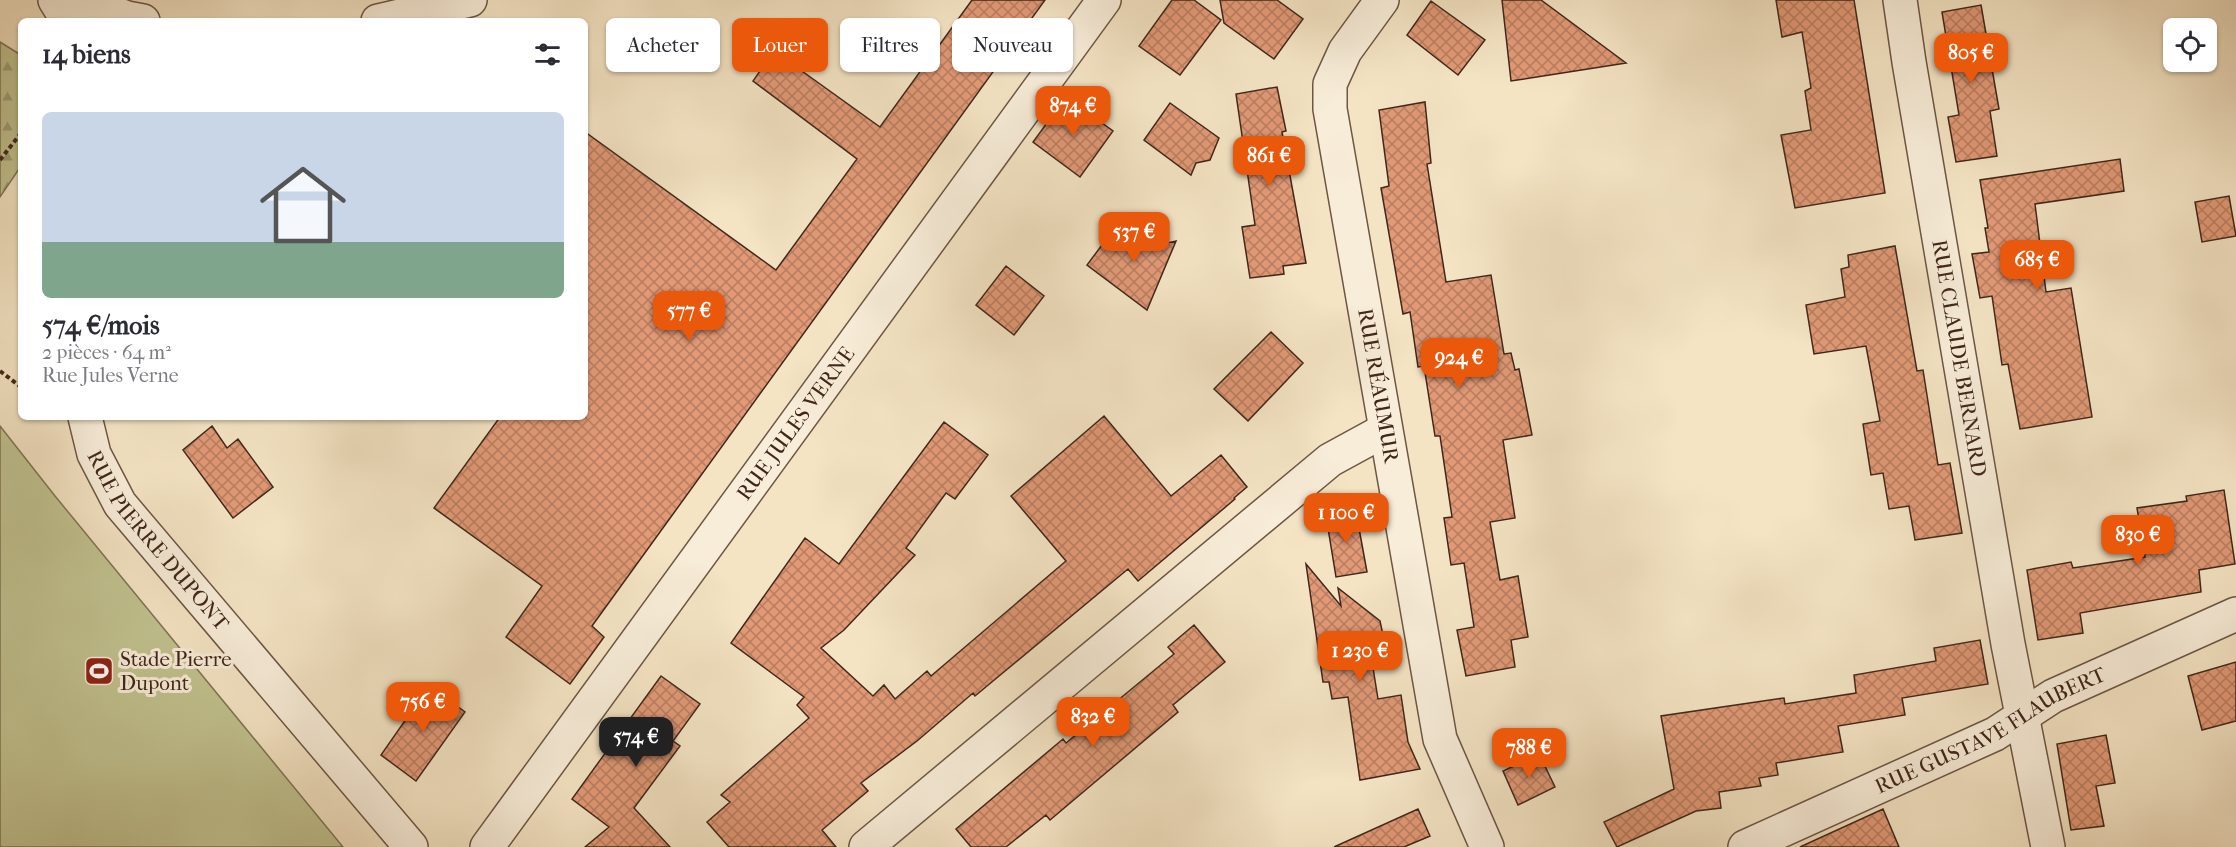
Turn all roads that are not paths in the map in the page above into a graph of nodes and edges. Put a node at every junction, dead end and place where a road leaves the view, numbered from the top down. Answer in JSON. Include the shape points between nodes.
{"nodes":[{"id":1,"x":55,"y":0,"type":"edge"},
{"id":2,"x":80,"y":0,"type":"edge"},
{"id":3,"x":470,"y":0,"type":"edge"},
{"id":4,"x":1104,"y":0,"type":"edge"},
{"id":5,"x":1382,"y":0,"type":"edge"},
{"id":6,"x":1900,"y":0,"type":"edge"},
{"id":7,"x":66,"y":18,"type":"edge"},
{"id":8,"x":127,"y":18,"type":"edge"},
{"id":9,"x":391,"y":18,"type":"edge"},
{"id":10,"x":86,"y":420,"type":"edge"},
{"id":11,"x":1385,"y":430,"type":"junction"},
{"id":12,"x":2236,"y":614,"type":"edge"},
{"id":13,"x":2021,"y":716,"type":"junction"},
{"id":14,"x":411,"y":847,"type":"edge"},
{"id":15,"x":487,"y":847,"type":"edge"},
{"id":16,"x":866,"y":847,"type":"edge"},
{"id":17,"x":1487,"y":847,"type":"edge"},
{"id":18,"x":1745,"y":847,"type":"edge"},
{"id":19,"x":2048,"y":847,"type":"edge"}],
"edges":[{"from":1,"to":7,"type":"street"},
{"from":2,"to":8,"type":"street"},
{"from":3,"to":9,"type":"street"},
{"from":4,"to":15,"type":"street","name":"RUE JULES VERNE"},
{"from":5,"to":11,"type":"street","name":"RUE RÉAUMUR","via":[[1341,59],[1330,84],[1330,109]]},
{"from":6,"to":13,"type":"street","name":"RUE CLAUDE BERNARD"},
{"from":10,"to":14,"type":"street","name":"RUE PIERRE DUPONT","via":[[94,454],[120,504]]},
{"from":11,"to":16,"type":"street","via":[[1330,460]]},
{"from":11,"to":17,"type":"street","name":"RUE RÉAUMUR","via":[[1440,739]]},
{"from":12,"to":13,"type":"street","name":"RUE GUSTAVE FLAUBERT","via":[[2053,696]]},
{"from":13,"to":18,"type":"street","name":"RUE GUSTAVE FLAUBERT","via":[[1995,734]]},
{"from":13,"to":19,"type":"street","name":"RUE CLAUDE BERNARD"}]}
